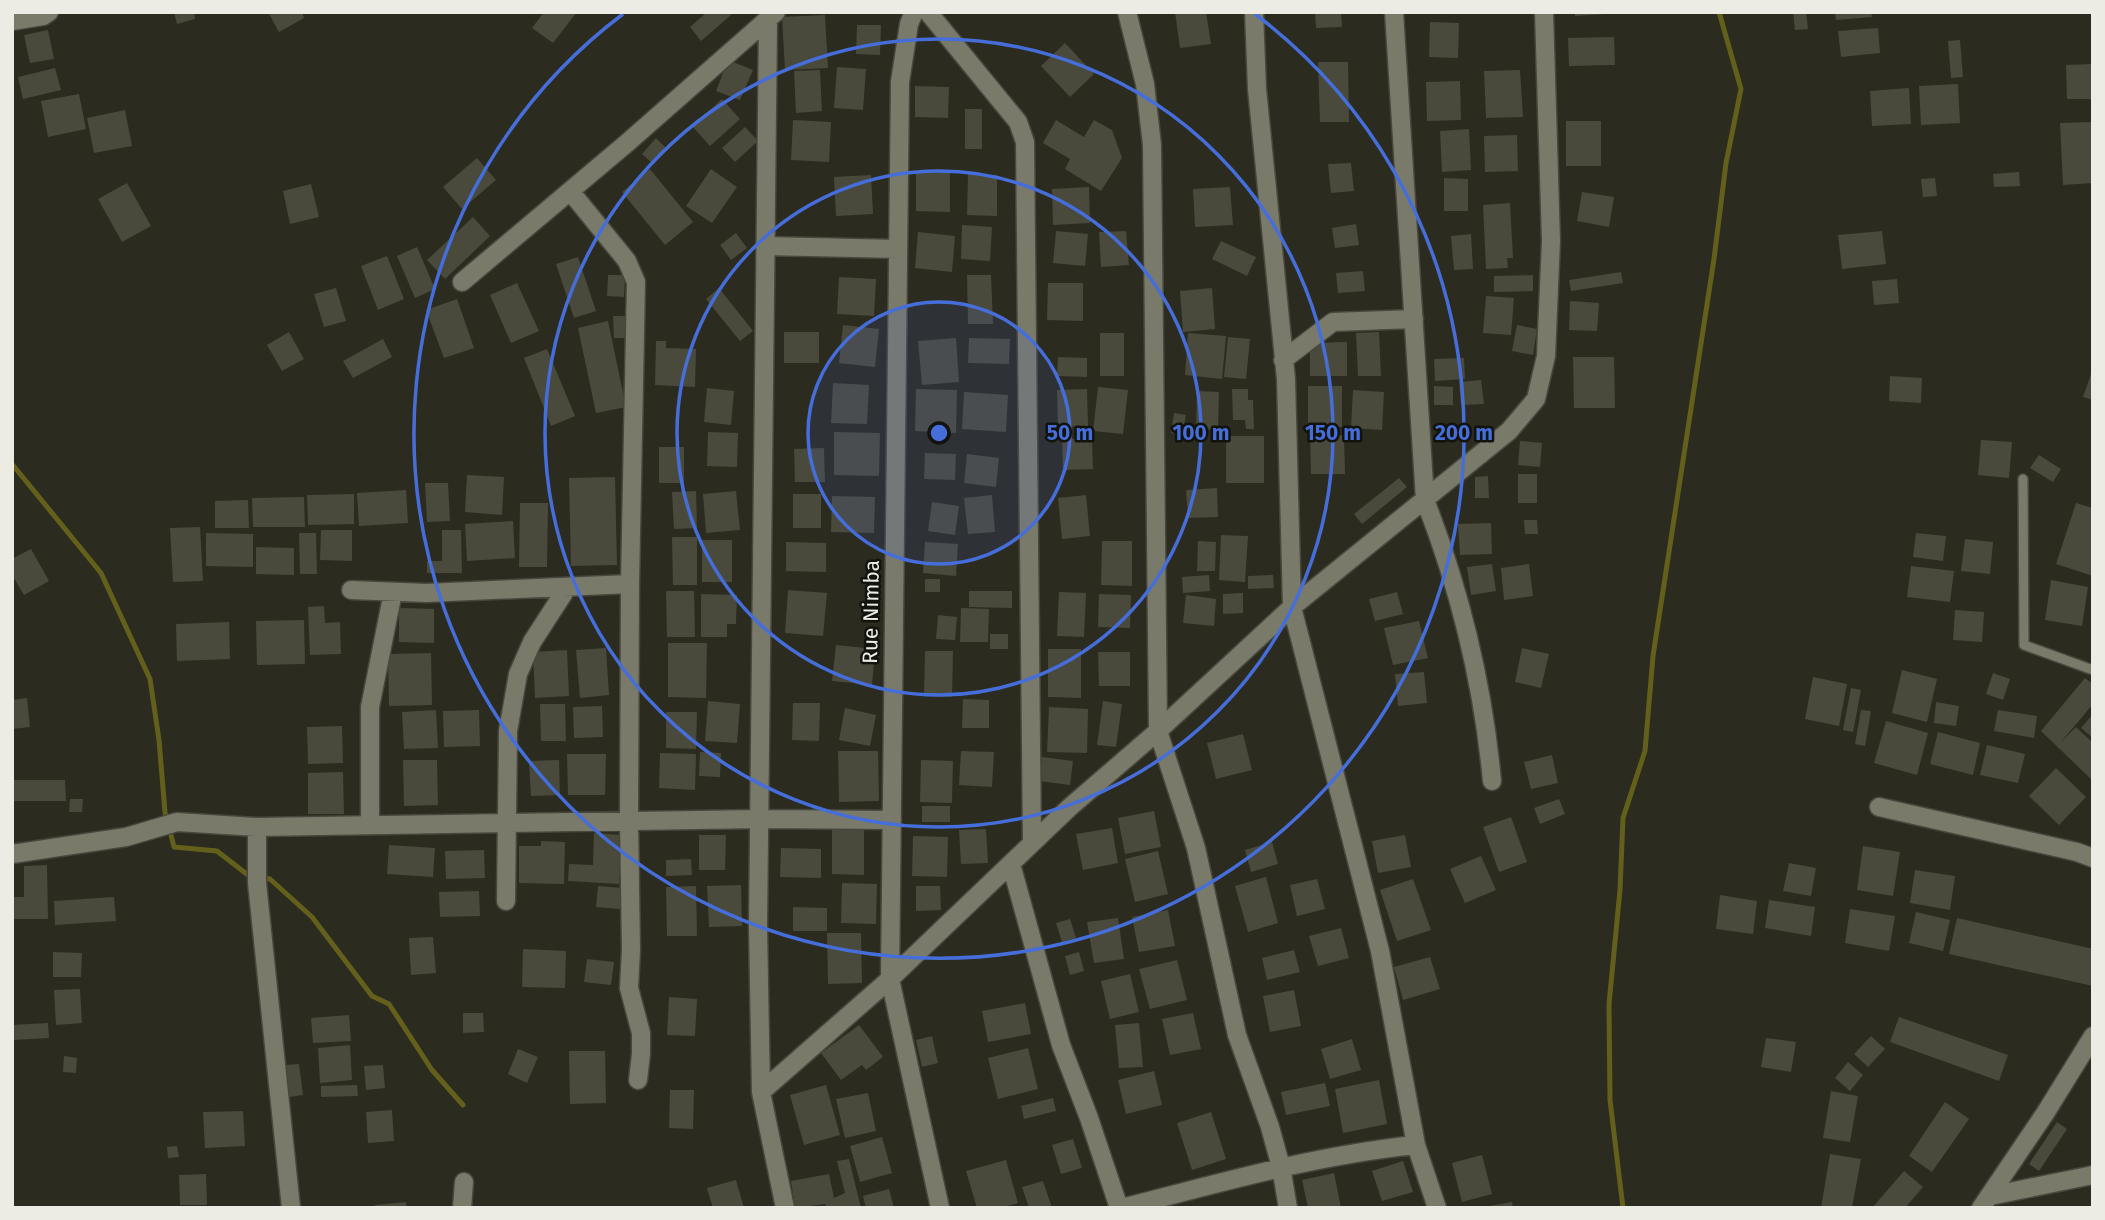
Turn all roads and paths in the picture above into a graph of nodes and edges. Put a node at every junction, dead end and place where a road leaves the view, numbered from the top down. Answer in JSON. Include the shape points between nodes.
{"nodes":[{"id":1,"x":49,"y":12,"type":"edge"},
{"id":2,"x":914,"y":12,"type":"edge"},
{"id":3,"x":928,"y":12,"type":"edge"},
{"id":4,"x":1127,"y":12,"type":"edge"},
{"id":5,"x":1254,"y":12,"type":"edge"},
{"id":6,"x":1394,"y":12,"type":"edge"},
{"id":7,"x":1544,"y":12,"type":"edge"},
{"id":8,"x":772,"y":17,"type":"edge"},
{"id":9,"x":12,"y":21,"type":"edge"},
{"id":10,"x":570,"y":191,"type":"junction"},
{"id":11,"x":765,"y":246,"type":"junction"},
{"id":12,"x":898,"y":249,"type":"junction"},
{"id":13,"x":462,"y":282,"type":"dead end"},
{"id":14,"x":1414,"y":318,"type":"junction"},
{"id":15,"x":1283,"y":360,"type":"junction"},
{"id":16,"x":2023,"y":480,"type":"dead end"},
{"id":17,"x":1425,"y":500,"type":"junction"},
{"id":18,"x":630,"y":584,"type":"junction"},
{"id":19,"x":568,"y":588,"type":"junction"},
{"id":20,"x":351,"y":590,"type":"dead end"},
{"id":21,"x":393,"y":592,"type":"junction"},
{"id":22,"x":1292,"y":607,"type":"junction"},
{"id":23,"x":2093,"y":670,"type":"edge"},
{"id":24,"x":1158,"y":731,"type":"junction"},
{"id":25,"x":1492,"y":781,"type":"dead end"},
{"id":26,"x":1879,"y":807,"type":"dead end"},
{"id":27,"x":760,"y":819,"type":"junction"},
{"id":28,"x":892,"y":820,"type":"junction"},
{"id":29,"x":629,"y":821,"type":"junction"},
{"id":30,"x":506,"y":823,"type":"junction"},
{"id":31,"x":370,"y":825,"type":"junction"},
{"id":32,"x":257,"y":827,"type":"junction"},
{"id":33,"x":1032,"y":843,"type":"junction"},
{"id":34,"x":12,"y":854,"type":"edge"},
{"id":35,"x":2093,"y":858,"type":"edge"},
{"id":36,"x":1011,"y":864,"type":"junction"},
{"id":37,"x":506,"y":901,"type":"dead end"},
{"id":38,"x":890,"y":979,"type":"junction"},
{"id":39,"x":2093,"y":1036,"type":"edge"},
{"id":40,"x":638,"y":1080,"type":"dead end"},
{"id":41,"x":761,"y":1092,"type":"junction"},
{"id":42,"x":1416,"y":1145,"type":"junction"},
{"id":43,"x":1281,"y":1167,"type":"junction"},
{"id":44,"x":2093,"y":1175,"type":"edge"},
{"id":45,"x":464,"y":1182,"type":"dead end"},
{"id":46,"x":1985,"y":1202,"type":"edge"},
{"id":47,"x":291,"y":1208,"type":"edge"},
{"id":48,"x":462,"y":1208,"type":"edge"},
{"id":49,"x":785,"y":1208,"type":"edge"},
{"id":50,"x":940,"y":1208,"type":"edge"},
{"id":51,"x":1120,"y":1208,"type":"edge"},
{"id":52,"x":1288,"y":1208,"type":"edge"},
{"id":53,"x":1437,"y":1208,"type":"edge"}],
"edges":[{"from":1,"to":9,"type":"street"},
{"from":2,"to":12,"type":"street","name":"Rue Nimba","via":[[900,82]]},
{"from":3,"to":33,"type":"street","via":[[1018,122],[1025,142]]},
{"from":4,"to":24,"type":"street","via":[[1145,84],[1152,145]]},
{"from":5,"to":15,"type":"street"},
{"from":6,"to":14,"type":"street"},
{"from":7,"to":17,"type":"street","via":[[1551,241],[1546,356],[1535,399],[1509,431]]},
{"from":8,"to":10,"type":"street"},
{"from":8,"to":11,"type":"street"},
{"from":10,"to":13,"type":"street"},
{"from":10,"to":18,"type":"street","via":[[627,261],[636,282]]},
{"from":11,"to":12,"type":"street"},
{"from":11,"to":27,"type":"street"},
{"from":12,"to":28,"type":"street","name":"Rue Nimba"},
{"from":14,"to":15,"type":"street","via":[[1333,322]]},
{"from":14,"to":17,"type":"street"},
{"from":15,"to":22,"type":"street"},
{"from":16,"to":23,"type":"lane","via":[[2024,645]]},
{"from":17,"to":22,"type":"street"},
{"from":17,"to":25,"type":"street","via":[[1475,665]]},
{"from":18,"to":19,"type":"street"},
{"from":18,"to":29,"type":"street"},
{"from":19,"to":21,"type":"street"},
{"from":19,"to":30,"type":"street","via":[[518,674],[508,731]]},
{"from":20,"to":21,"type":"street"},
{"from":21,"to":31,"type":"street","via":[[370,707]]},
{"from":22,"to":24,"type":"street"},
{"from":22,"to":42,"type":"street","via":[[1380,951]]},
{"from":24,"to":33,"type":"street"},
{"from":24,"to":43,"type":"street","via":[[1196,848],[1237,1035]]},
{"from":26,"to":35,"type":"street"},
{"from":27,"to":28,"type":"street"},
{"from":27,"to":29,"type":"street"},
{"from":27,"to":41,"type":"street"},
{"from":28,"to":38,"type":"street","name":"Rue Nimba"},
{"from":29,"to":30,"type":"street"},
{"from":29,"to":40,"type":"street","via":[[629,988],[641,1033]]},
{"from":30,"to":31,"type":"street"},
{"from":30,"to":37,"type":"street"},
{"from":31,"to":32,"type":"street"},
{"from":32,"to":34,"type":"street","via":[[177,822],[126,837]]},
{"from":32,"to":47,"type":"street"},
{"from":33,"to":36,"type":"street"},
{"from":36,"to":38,"type":"street"},
{"from":36,"to":51,"type":"street","via":[[1061,1045]]},
{"from":38,"to":41,"type":"street"},
{"from":38,"to":50,"type":"street","name":"Rue Nimba"},
{"from":39,"to":46,"type":"street"},
{"from":41,"to":49,"type":"street"},
{"from":42,"to":43,"type":"street"},
{"from":42,"to":53,"type":"street"},
{"from":43,"to":51,"type":"street"},
{"from":43,"to":52,"type":"street"},
{"from":44,"to":46,"type":"street"},
{"from":45,"to":48,"type":"street"}]}
